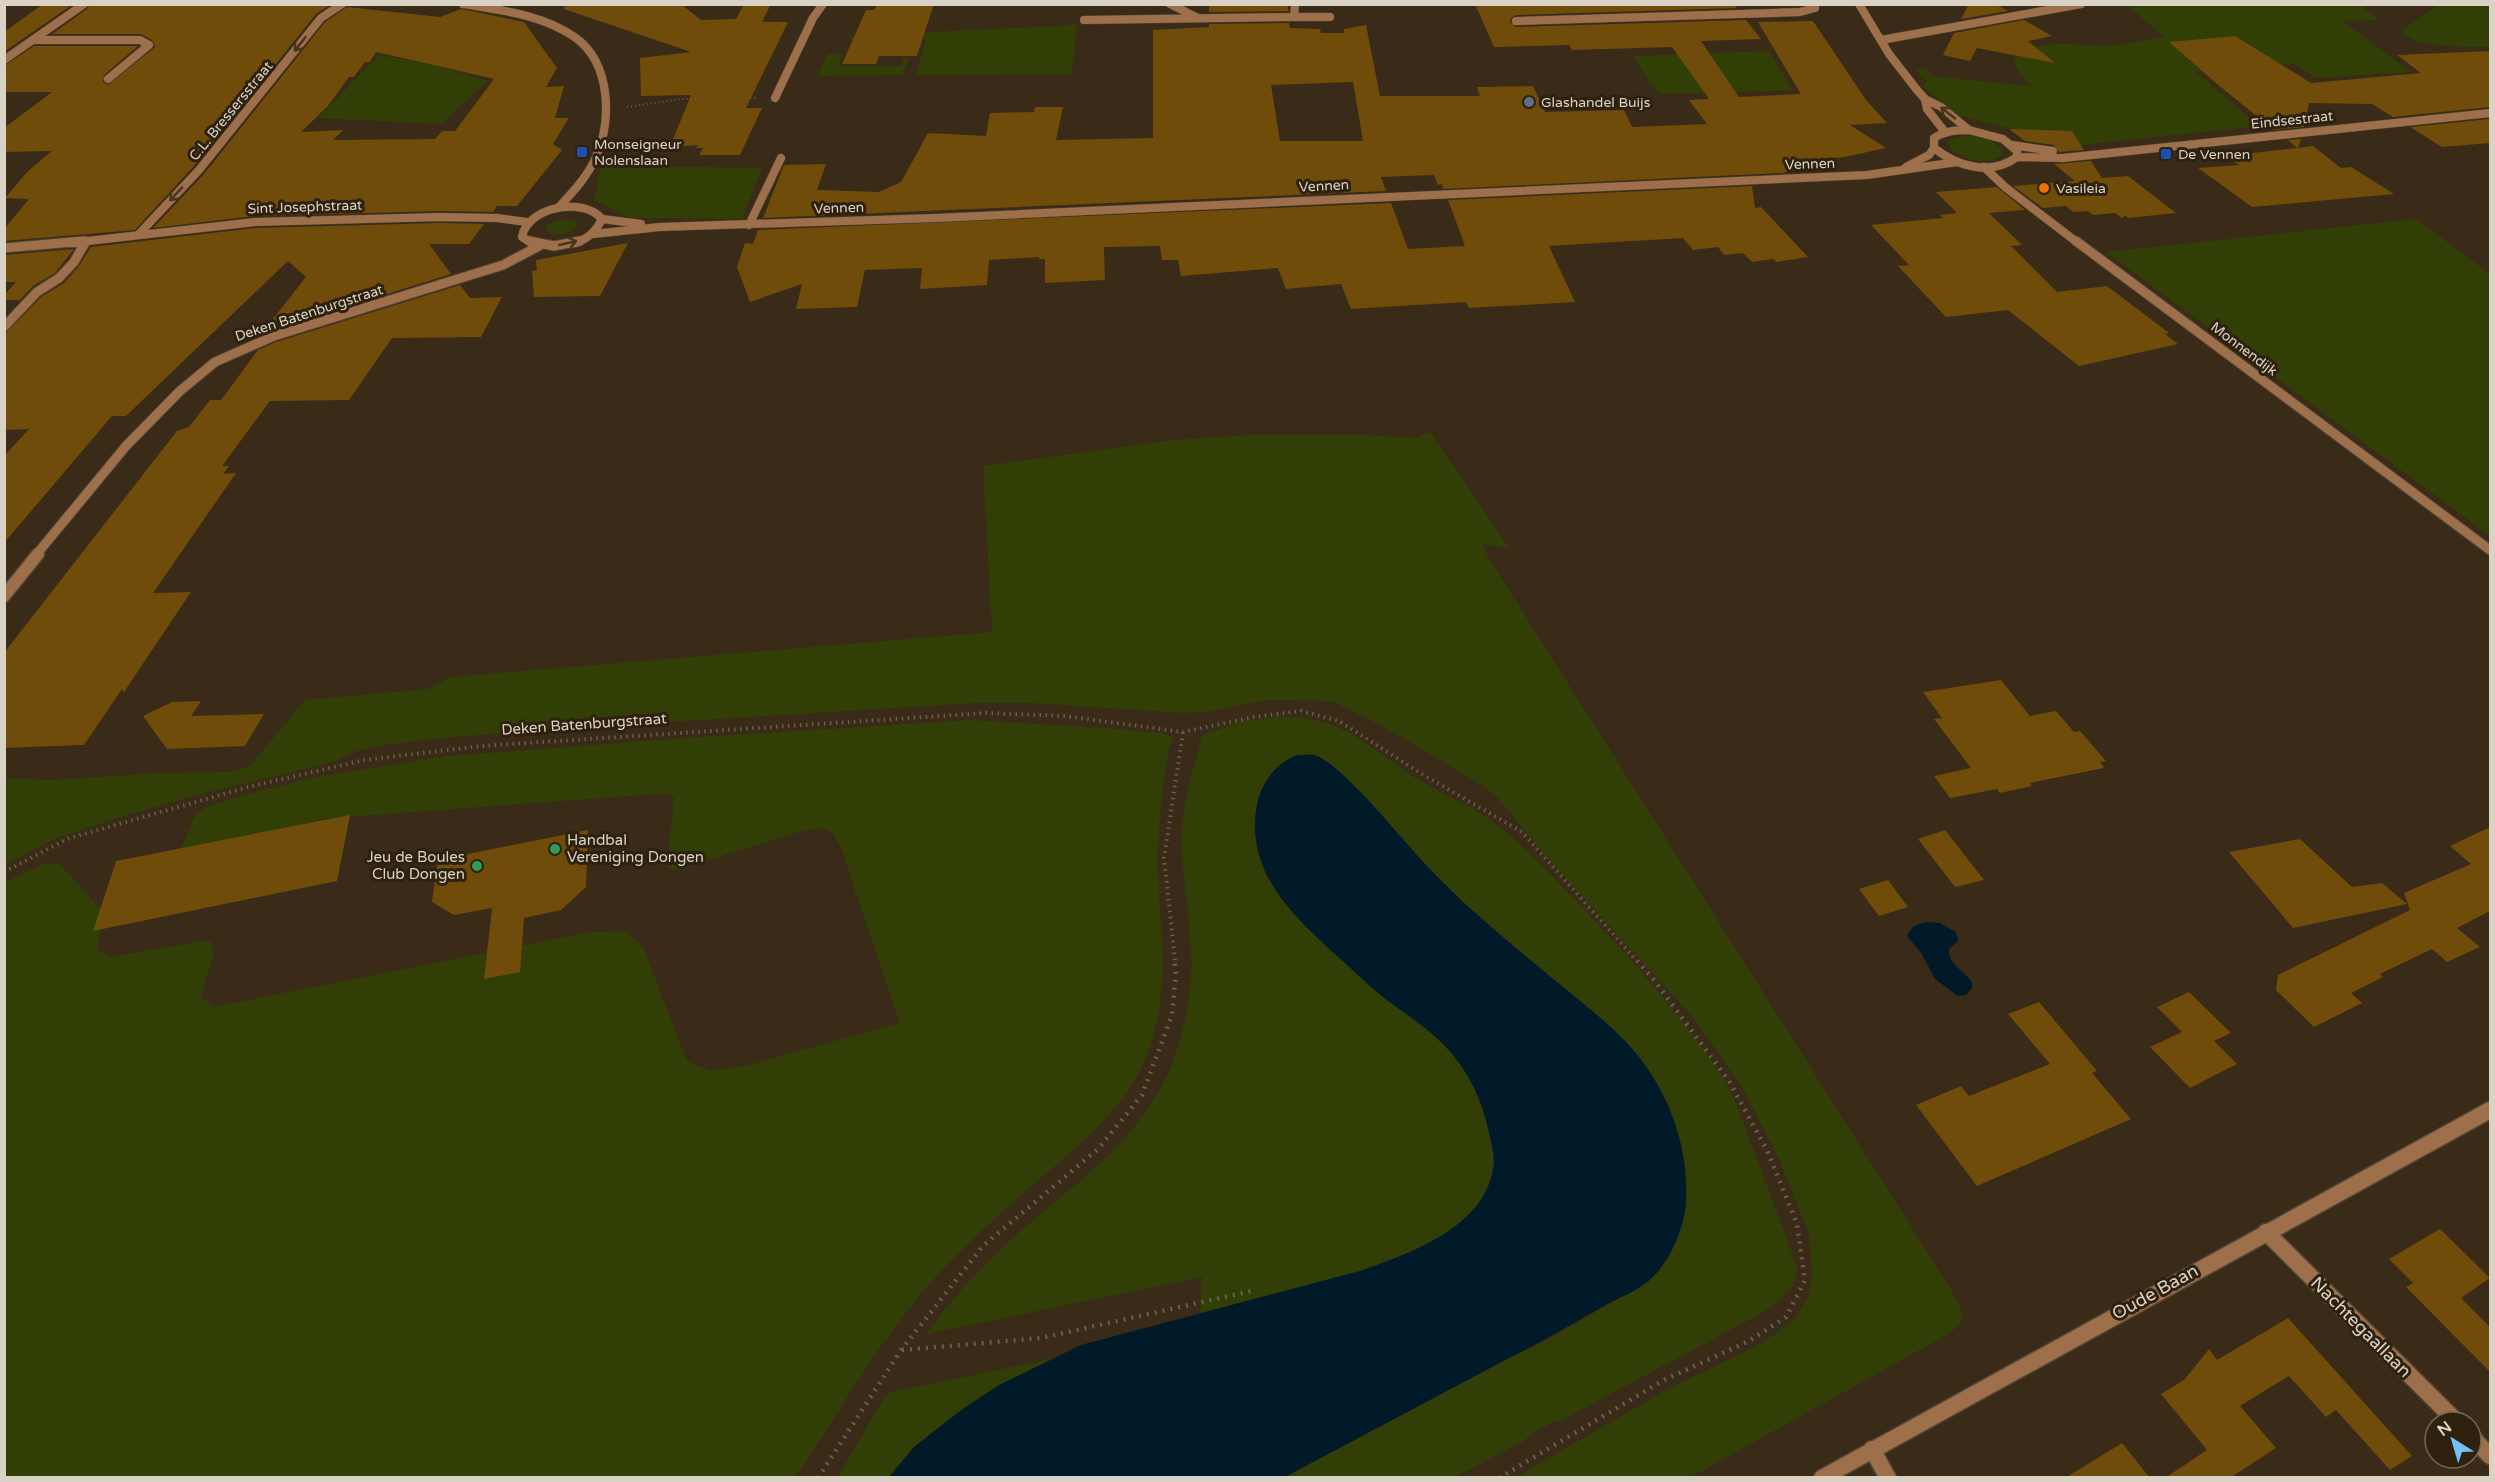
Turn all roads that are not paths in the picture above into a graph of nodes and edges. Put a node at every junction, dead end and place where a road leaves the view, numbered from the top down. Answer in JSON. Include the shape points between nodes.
{"nodes":[{"id":1,"x":84,"y":4,"type":"edge"},
{"id":2,"x":342,"y":4,"type":"edge"},
{"id":3,"x":463,"y":4,"type":"edge"},
{"id":4,"x":823,"y":4,"type":"edge"},
{"id":5,"x":1170,"y":4,"type":"edge"},
{"id":6,"x":1295,"y":4,"type":"edge"},
{"id":7,"x":1859,"y":4,"type":"edge"},
{"id":8,"x":2081,"y":4,"type":"edge"},
{"id":9,"x":1813,"y":8,"type":"edge"},
{"id":10,"x":1294,"y":17,"type":"junction"},
{"id":11,"x":1330,"y":17,"type":"dead end"},
{"id":12,"x":1199,"y":18,"type":"junction"},
{"id":13,"x":1084,"y":20,"type":"dead end"},
{"id":14,"x":1516,"y":21,"type":"dead end"},
{"id":15,"x":33,"y":40,"type":"junction"},
{"id":16,"x":1881,"y":40,"type":"junction"},
{"id":17,"x":4,"y":60,"type":"edge"},
{"id":18,"x":108,"y":79,"type":"dead end"},
{"id":19,"x":776,"y":98,"type":"road end"},
{"id":20,"x":1924,"y":99,"type":"junction"},
{"id":21,"x":2490,"y":113,"type":"edge"},
{"id":22,"x":1968,"y":130,"type":"junction"},
{"id":23,"x":1945,"y":132,"type":"junction"},
{"id":24,"x":2012,"y":145,"type":"junction"},
{"id":25,"x":1934,"y":148,"type":"junction"},
{"id":26,"x":2097,"y":154,"type":"junction"},
{"id":27,"x":2017,"y":157,"type":"junction"},
{"id":28,"x":781,"y":158,"type":"dead end"},
{"id":29,"x":1957,"y":162,"type":"junction"},
{"id":30,"x":1984,"y":167,"type":"junction"},
{"id":31,"x":1900,"y":171,"type":"junction"},
{"id":32,"x":582,"y":182,"type":"junction"},
{"id":33,"x":585,"y":202,"type":"junction"},
{"id":34,"x":558,"y":208,"type":"junction"},
{"id":35,"x":603,"y":219,"type":"junction"},
{"id":36,"x":527,"y":222,"type":"junction"},
{"id":37,"x":749,"y":225,"type":"junction"},
{"id":38,"x":660,"y":227,"type":"junction"},
{"id":39,"x":140,"y":234,"type":"junction"},
{"id":40,"x":593,"y":234,"type":"junction"},
{"id":41,"x":86,"y":241,"type":"junction"},
{"id":42,"x":539,"y":246,"type":"junction"},
{"id":43,"x":4,"y":248,"type":"edge"},
{"id":44,"x":4,"y":327,"type":"edge"},
{"id":45,"x":2490,"y":550,"type":"edge"},
{"id":46,"x":4,"y":596,"type":"edge"},
{"id":47,"x":2490,"y":1110,"type":"edge"},
{"id":48,"x":2266,"y":1232,"type":"junction"},
{"id":49,"x":2445,"y":1410,"type":"edge"},
{"id":50,"x":1872,"y":1449,"type":"junction"},
{"id":51,"x":1822,"y":1478,"type":"edge"},
{"id":52,"x":1888,"y":1478,"type":"edge"}],
"edges":[{"from":1,"to":15,"type":"street"},
{"from":2,"to":39,"type":"street","name":"C.L. Bressersstraat","one_way":true,"via":[[321,18],[199,170]]},
{"from":3,"to":32,"type":"street","via":[[549,25],[584,44],[602,81],[605,126],[597,156]]},
{"from":4,"to":19,"type":"street"},
{"from":5,"to":12,"type":"street"},
{"from":6,"to":10,"type":"street"},
{"from":7,"to":16,"type":"street"},
{"from":8,"to":16,"type":"street"},
{"from":9,"to":14,"type":"street"},
{"from":10,"to":11,"type":"street"},
{"from":10,"to":12,"type":"street"},
{"from":12,"to":13,"type":"street"},
{"from":15,"to":17,"type":"street"},
{"from":15,"to":18,"type":"street","via":[[140,40],[149,45]]},
{"from":16,"to":20,"type":"street"},
{"from":22,"to":20,"type":"street","one_way":true,"via":[[1941,107]]},
{"from":20,"to":23,"type":"street"},
{"from":21,"to":26,"type":"street","name":"Eindsestraat"},
{"from":22,"to":23,"type":"street"},
{"from":22,"to":24,"type":"street","name":"Eindsestraat","via":[[1993,135]]},
{"from":23,"to":25,"type":"street","name":"Vennen","via":[[1934,138]]},
{"from":24,"to":26,"type":"street","name":"Eindsestraat"},
{"from":24,"to":27,"type":"street"},
{"from":25,"to":29,"type":"street"},
{"from":25,"to":31,"type":"street","name":"Vennen"},
{"from":26,"to":27,"type":"street","name":"Eindsestraat"},
{"from":27,"to":30,"type":"street","via":[[2012,163]]},
{"from":28,"to":37,"type":"street"},
{"from":29,"to":30,"type":"street"},
{"from":29,"to":31,"type":"street","name":"Vennen"},
{"from":30,"to":45,"type":"street","name":"Monnendijk","via":[[2077,242]]},
{"from":31,"to":37,"type":"street","name":"Vennen"},
{"from":32,"to":33,"type":"street"},
{"from":32,"to":34,"type":"street"},
{"from":33,"to":34,"type":"street"},
{"from":33,"to":35,"type":"street"},
{"from":34,"to":36,"type":"street"},
{"from":35,"to":38,"type":"street","name":"Vennen"},
{"from":35,"to":40,"type":"street"},
{"from":36,"to":39,"type":"street","name":"Sint Josephstraat","via":[[482,217],[333,219],[255,222]]},
{"from":36,"to":42,"type":"street","via":[[522,237]]},
{"from":37,"to":38,"type":"street","name":"Vennen"},
{"from":38,"to":40,"type":"street","name":"Vennen"},
{"from":39,"to":41,"type":"street","name":"Sint Josephstraat"},
{"from":42,"to":40,"type":"street","name":"Vennen","one_way":true,"via":[[570,244]]},
{"from":41,"to":43,"type":"street","name":"Sint Josephstraat"},
{"from":41,"to":44,"type":"street","via":[[60,278],[37,292]]},
{"from":42,"to":46,"type":"street","name":"Deken Batenburgstraat","via":[[503,265],[274,336],[209,366],[117,458]]},
{"from":47,"to":48,"type":"street","name":"Oude Baan"},
{"from":48,"to":49,"type":"street","name":"Nachtegaallaan"},
{"from":48,"to":50,"type":"street","name":"Oude Baan"},
{"from":50,"to":51,"type":"street","name":"Oude Baan"},
{"from":50,"to":52,"type":"street"}]}
